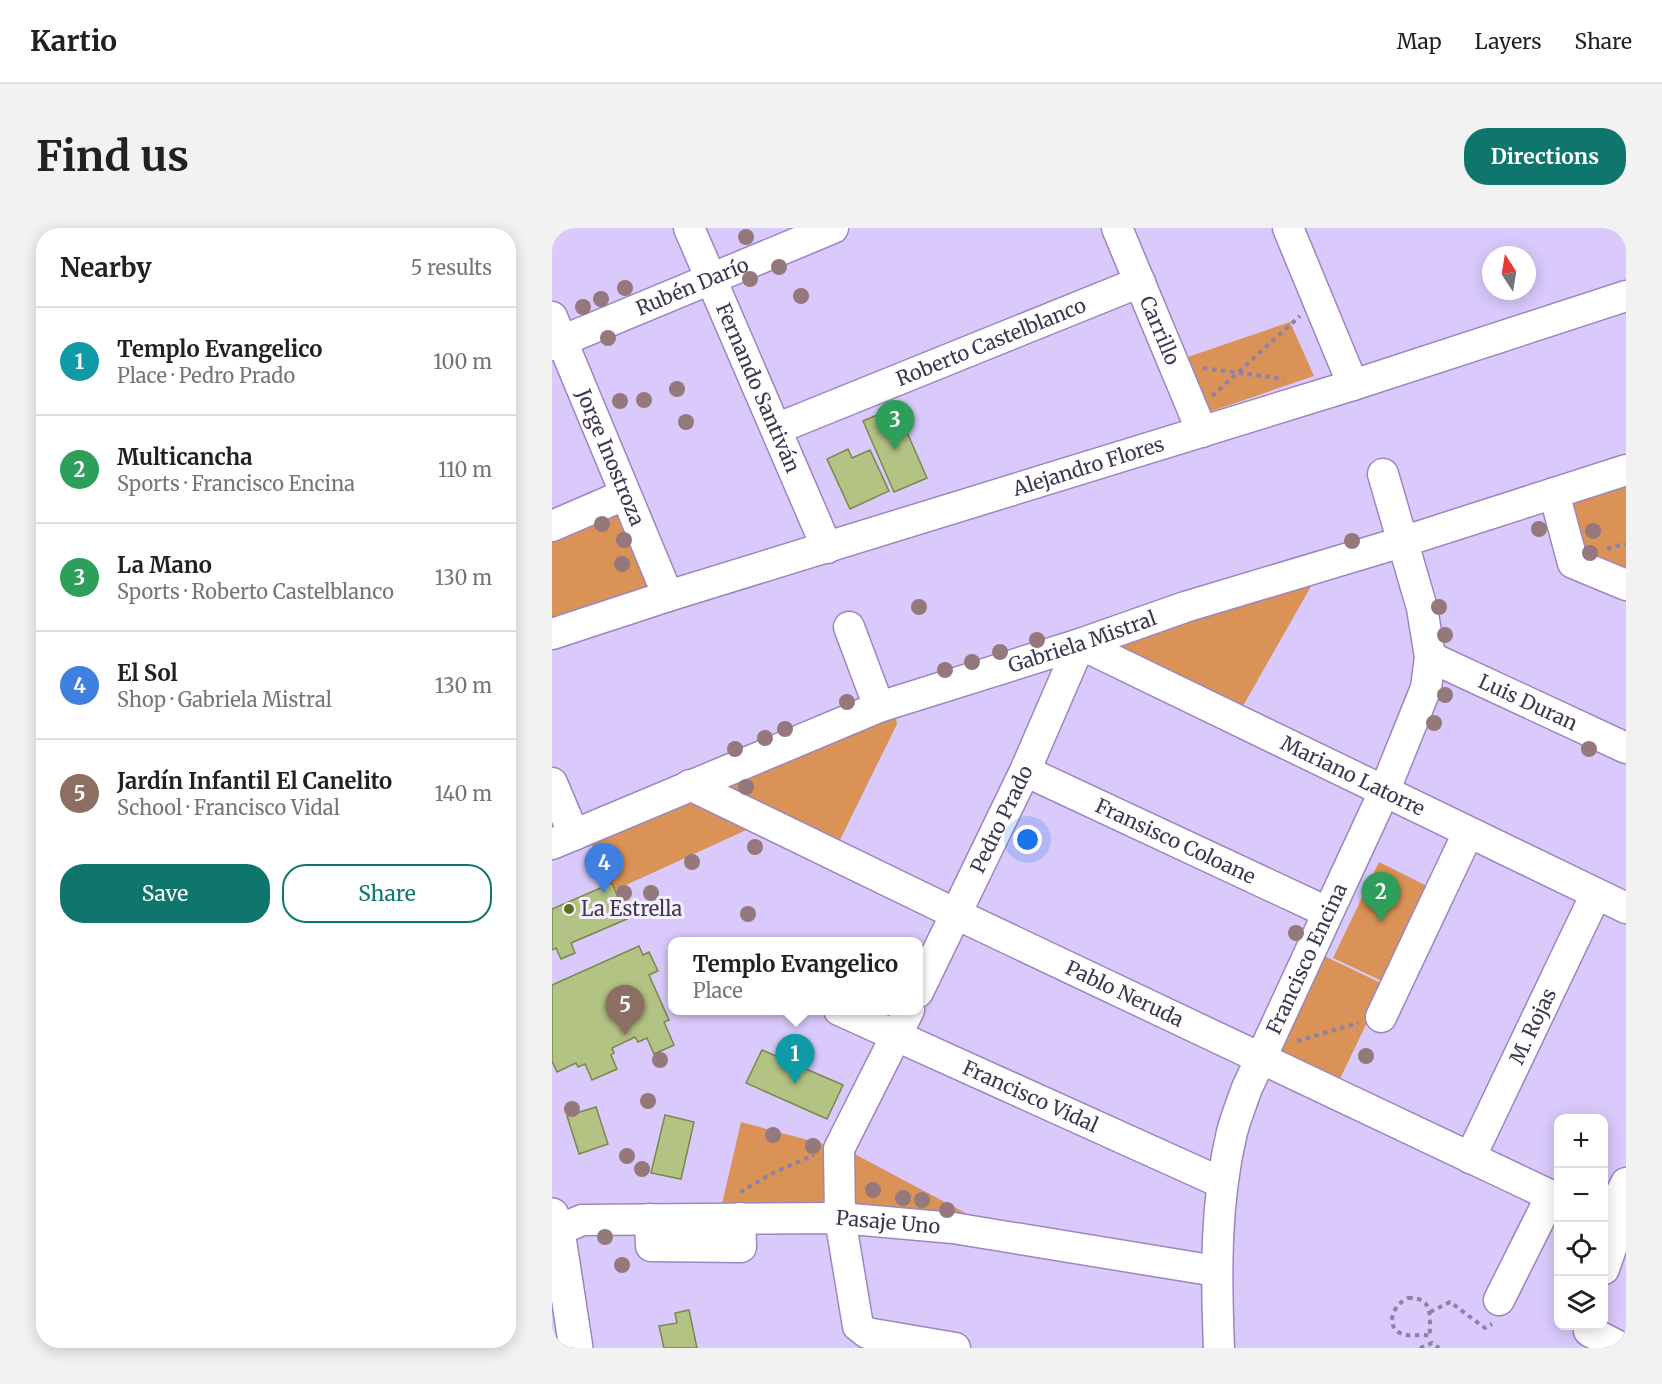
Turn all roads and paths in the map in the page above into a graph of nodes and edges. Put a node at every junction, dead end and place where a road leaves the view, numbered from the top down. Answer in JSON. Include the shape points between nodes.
{"nodes":[{"id":1,"x":689,"y":228,"type":"edge"},
{"id":2,"x":833,"y":228,"type":"edge"},
{"id":3,"x":1117,"y":228,"type":"edge"},
{"id":4,"x":1288,"y":228,"type":"edge"},
{"id":5,"x":711,"y":279,"type":"junction"},
{"id":6,"x":1140,"y":282,"type":"junction"},
{"id":7,"x":1626,"y":296,"type":"edge"},
{"id":8,"x":1308,"y":310,"type":"dead end"},
{"id":9,"x":555,"y":334,"type":"edge"},
{"id":10,"x":1173,"y":362,"type":"junction"},
{"id":11,"x":1237,"y":374,"type":"junction"},
{"id":12,"x":1290,"y":380,"type":"dead end"},
{"id":13,"x":1353,"y":385,"type":"junction"},
{"id":14,"x":1198,"y":422,"type":"junction"},
{"id":15,"x":776,"y":429,"type":"junction"},
{"id":16,"x":1626,"y":470,"type":"edge"},
{"id":17,"x":1383,"y":474,"type":"dead end"},
{"id":18,"x":1554,"y":493,"type":"junction"},
{"id":19,"x":624,"y":495,"type":"junction"},
{"id":20,"x":552,"y":526,"type":"edge"},
{"id":21,"x":1402,"y":542,"type":"junction"},
{"id":22,"x":827,"y":548,"type":"junction"},
{"id":23,"x":1626,"y":585,"type":"edge"},
{"id":24,"x":668,"y":596,"type":"junction"},
{"id":25,"x":849,"y":627,"type":"dead end"},
{"id":26,"x":552,"y":634,"type":"edge"},
{"id":27,"x":1080,"y":644,"type":"junction"},
{"id":28,"x":1430,"y":657,"type":"junction"},
{"id":29,"x":879,"y":706,"type":"junction"},
{"id":30,"x":1626,"y":748,"type":"edge"},
{"id":31,"x":1025,"y":771,"type":"junction"},
{"id":32,"x":552,"y":783,"type":"edge"},
{"id":33,"x":690,"y":785,"type":"junction"},
{"id":34,"x":1384,"y":792,"type":"junction"},
{"id":35,"x":1468,"y":833,"type":"junction"},
{"id":36,"x":563,"y":840,"type":"edge"},
{"id":37,"x":1596,"y":894,"type":"junction"},
{"id":38,"x":1626,"y":908,"type":"edge"},
{"id":39,"x":1327,"y":912,"type":"junction"},
{"id":40,"x":956,"y":914,"type":"junction"},
{"id":41,"x":923,"y":982,"type":"edge"},
{"id":42,"x":860,"y":1015,"type":"edge"},
{"id":43,"x":1381,"y":1017,"type":"joint"},
{"id":44,"x":903,"y":1023,"type":"edge"},
{"id":45,"x":1293,"y":1042,"type":"dead end"},
{"id":46,"x":1262,"y":1058,"type":"junction"},
{"id":47,"x":839,"y":1149,"type":"junction"},
{"id":48,"x":1470,"y":1158,"type":"junction"},
{"id":49,"x":1626,"y":1183,"type":"edge"},
{"id":50,"x":1222,"y":1184,"type":"junction"},
{"id":51,"x":1554,"y":1198,"type":"edge"},
{"id":52,"x":1554,"y":1200,"type":"edge"},
{"id":53,"x":739,"y":1206,"type":"junction"},
{"id":54,"x":840,"y":1218,"type":"junction"},
{"id":55,"x":1614,"y":1226,"type":"edge"},
{"id":56,"x":554,"y":1227,"type":"edge"},
{"id":57,"x":1612,"y":1269,"type":"edge"},
{"id":58,"x":1216,"y":1271,"type":"junction"},
{"id":59,"x":1499,"y":1300,"type":"joint"},
{"id":60,"x":1430,"y":1312,"type":"junction"},
{"id":61,"x":1589,"y":1330,"type":"edge"},
{"id":62,"x":1430,"y":1336,"type":"junction"},
{"id":63,"x":1432,"y":1343,"type":"junction"},
{"id":64,"x":1616,"y":1345,"type":"dead end"},
{"id":65,"x":576,"y":1348,"type":"edge"},
{"id":66,"x":955,"y":1348,"type":"edge"},
{"id":67,"x":1219,"y":1348,"type":"edge"},
{"id":68,"x":1420,"y":1348,"type":"edge"},
{"id":69,"x":1439,"y":1348,"type":"edge"}],
"edges":[{"from":1,"to":5,"type":"street","name":"Fernando Santiván"},
{"from":2,"to":5,"type":"street","name":"Rubén Darío"},
{"from":3,"to":6,"type":"street","name":"Carrillo"},
{"from":4,"to":13,"type":"street"},
{"from":5,"to":9,"type":"street","name":"Rubén Darío"},
{"from":5,"to":15,"type":"street","name":"Fernando Santiván"},
{"from":6,"to":10,"type":"street","name":"Carrillo"},
{"from":6,"to":15,"type":"street","name":"Roberto Castelblanco"},
{"from":7,"to":13,"type":"street","name":"Alejandro Flores"},
{"from":8,"to":11,"type":"path"},
{"from":9,"to":19,"type":"street","name":"Jorge Inostroza"},
{"from":10,"to":11,"type":"path"},
{"from":10,"to":14,"type":"street","name":"Carrillo"},
{"from":11,"to":12,"type":"path"},
{"from":11,"to":14,"type":"path"},
{"from":13,"to":14,"type":"street","name":"Alejandro Flores"},
{"from":14,"to":22,"type":"street","name":"Alejandro Flores"},
{"from":15,"to":22,"type":"street","name":"Fernando Santiván"},
{"from":16,"to":18,"type":"street","name":"Gabriela Mistral"},
{"from":17,"to":21,"type":"street","name":"Francisco Encina"},
{"from":18,"to":21,"type":"street","name":"Gabriela Mistral"},
{"from":18,"to":23,"type":"street","via":[[1573,563]]},
{"from":19,"to":20,"type":"street"},
{"from":19,"to":24,"type":"street","name":"Jorge Inostroza"},
{"from":21,"to":27,"type":"street","name":"Gabriela Mistral","via":[[1185,607]]},
{"from":21,"to":28,"type":"street","name":"Francisco Encina","via":[[1422,608]]},
{"from":22,"to":24,"type":"street","name":"Alejandro Flores"},
{"from":24,"to":26,"type":"street","name":"Alejandro Flores"},
{"from":25,"to":29,"type":"street"},
{"from":27,"to":29,"type":"street","name":"Gabriela Mistral"},
{"from":27,"to":31,"type":"street","name":"Pedro Prado"},
{"from":27,"to":34,"type":"street","name":"Mariano Latorre"},
{"from":28,"to":30,"type":"street","name":"Luis Duran"},
{"from":28,"to":34,"type":"street","name":"Francisco Encina","via":[[1426,688]]},
{"from":29,"to":33,"type":"street","name":"Gabriela Mistral"},
{"from":31,"to":39,"type":"street","name":"Fransisco Coloane"},
{"from":31,"to":40,"type":"street","name":"Pedro Prado"},
{"from":32,"to":36,"type":"street"},
{"from":33,"to":36,"type":"street","name":"Gabriela Mistral"},
{"from":33,"to":40,"type":"street","name":"Pablo Neruda"},
{"from":34,"to":35,"type":"street","name":"Mariano Latorre"},
{"from":34,"to":39,"type":"street","name":"Francisco Encina"},
{"from":35,"to":37,"type":"street","name":"Mariano Latorre"},
{"from":35,"to":43,"type":"street"},
{"from":37,"to":38,"type":"street","name":"Mariano Latorre"},
{"from":37,"to":48,"type":"street","name":"M. Rojas"},
{"from":39,"to":46,"type":"street","name":"Francisco Encina"},
{"from":40,"to":41,"type":"street","name":"Pedro Prado"},
{"from":40,"to":46,"type":"street","name":"Pablo Neruda"},
{"from":42,"to":44,"type":"street","name":"Francisco Vidal"},
{"from":43,"to":45,"type":"path"},
{"from":44,"to":47,"type":"street"},
{"from":44,"to":50,"type":"street","name":"Francisco Vidal"},
{"from":46,"to":48,"type":"street","name":"Pablo Neruda"},
{"from":46,"to":50,"type":"street","name":"Francisco Encina","via":[[1232,1130]]},
{"from":47,"to":53,"type":"path","via":[[824,1150],[773,1173]]},
{"from":47,"to":54,"type":"street"},
{"from":48,"to":51,"type":"street","name":"Pablo Neruda"},
{"from":49,"to":55,"type":"street"},
{"from":50,"to":58,"type":"street","name":"Francisco Encina"},
{"from":52,"to":59,"type":"street"},
{"from":53,"to":54,"type":"street","name":"Pasaje Uno"},
{"from":53,"to":56,"type":"street","name":"Pasaje Uno","via":[[650,1219],[582,1220]]},
{"from":54,"to":58,"type":"street","name":"Pasaje Uno","via":[[953,1228]]},
{"from":54,"to":66,"type":"street","via":[[858,1326],[867,1333]]},
{"from":55,"to":57,"type":"street"},
{"from":56,"to":65,"type":"main road"},
{"from":58,"to":67,"type":"street","name":"Francisco Encina"},
{"from":59,"to":60,"type":"path","via":[[1498,1315],[1485,1328],[1450,1302]]},
{"from":60,"to":62,"type":"path"},
{"from":60,"to":62,"type":"path","via":[[1421,1300],[1408,1298],[1396,1305],[1392,1316],[1400,1333]]},
{"from":61,"to":64,"type":"street"},
{"from":62,"to":63,"type":"path"},
{"from":63,"to":68,"type":"path"},
{"from":63,"to":69,"type":"path"}]}
